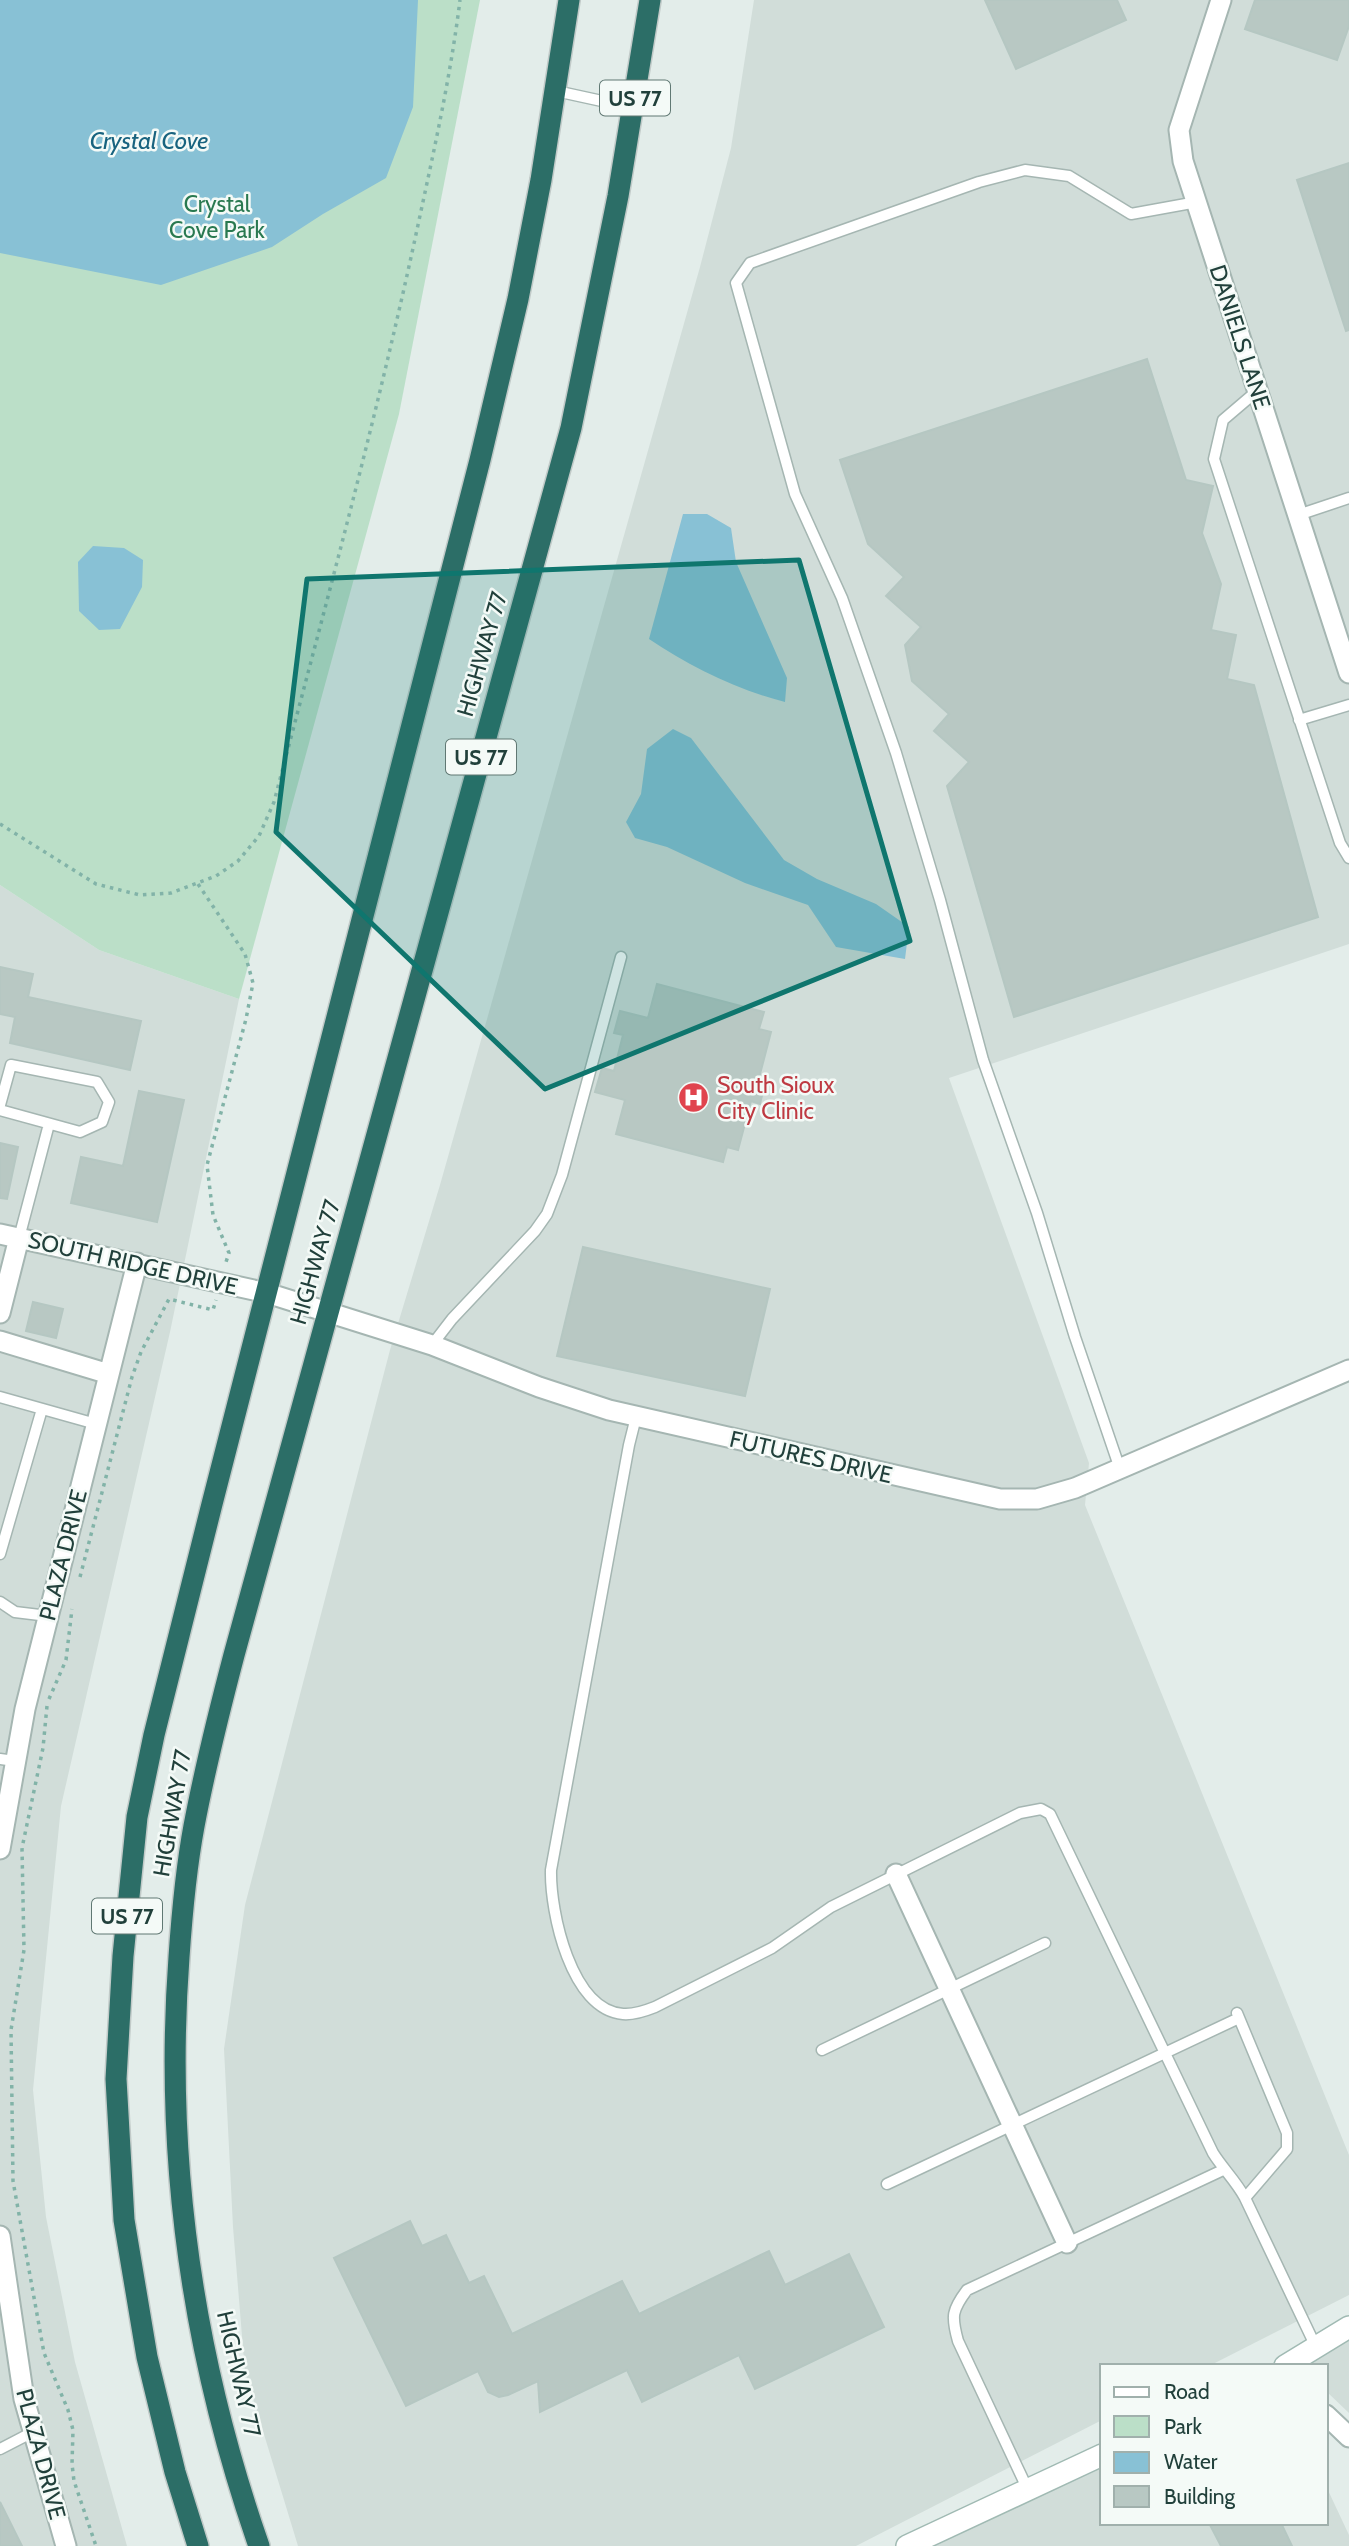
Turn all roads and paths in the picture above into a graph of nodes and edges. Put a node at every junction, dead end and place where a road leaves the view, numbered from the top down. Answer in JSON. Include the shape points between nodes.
{"nodes":[{"id":1,"x":460,"y":0,"type":"edge"},
{"id":2,"x":569,"y":0,"type":"edge"},
{"id":3,"x":650,"y":0,"type":"edge"},
{"id":4,"x":1221,"y":0,"type":"edge"},
{"id":5,"x":556,"y":91,"type":"junction"},
{"id":6,"x":634,"y":108,"type":"junction"},
{"id":7,"x":1197,"y":202,"type":"junction"},
{"id":8,"x":1257,"y":391,"type":"junction"},
{"id":9,"x":1349,"y":498,"type":"edge"},
{"id":10,"x":1298,"y":515,"type":"junction"},
{"id":11,"x":1349,"y":673,"type":"edge"},
{"id":12,"x":1349,"y":705,"type":"edge"},
{"id":13,"x":1299,"y":720,"type":"junction"},
{"id":14,"x":0,"y":824,"type":"edge"},
{"id":15,"x":1349,"y":858,"type":"edge"},
{"id":16,"x":198,"y":884,"type":"junction"},
{"id":17,"x":621,"y":957,"type":"dead end"},
{"id":18,"x":0,"y":1108,"type":"edge"},
{"id":19,"x":49,"y":1124,"type":"junction"},
{"id":20,"x":10,"y":1236,"type":"edge"},
{"id":21,"x":137,"y":1263,"type":"junction"},
{"id":22,"x":221,"y":1282,"type":"junction"},
{"id":23,"x":267,"y":1293,"type":"junction"},
{"id":24,"x":0,"y":1313,"type":"edge"},
{"id":25,"x":327,"y":1313,"type":"junction"},
{"id":26,"x":0,"y":1342,"type":"edge"},
{"id":27,"x":432,"y":1345,"type":"junction"},
{"id":28,"x":1349,"y":1370,"type":"edge"},
{"id":29,"x":109,"y":1374,"type":"junction"},
{"id":30,"x":0,"y":1397,"type":"edge"},
{"id":31,"x":42,"y":1409,"type":"junction"},
{"id":32,"x":636,"y":1417,"type":"junction"},
{"id":33,"x":96,"y":1424,"type":"junction"},
{"id":34,"x":1120,"y":1469,"type":"junction"},
{"id":35,"x":0,"y":1554,"type":"edge"},
{"id":36,"x":78,"y":1585,"type":"dead end"},
{"id":37,"x":75,"y":1598,"type":"dead end"},
{"id":38,"x":0,"y":1602,"type":"edge"},
{"id":39,"x":48,"y":1616,"type":"junction"},
{"id":40,"x":7,"y":1760,"type":"edge"},
{"id":41,"x":0,"y":1849,"type":"edge"},
{"id":42,"x":896,"y":1874,"type":"junction"},
{"id":43,"x":1045,"y":1943,"type":"dead end"},
{"id":44,"x":949,"y":1989,"type":"junction"},
{"id":45,"x":822,"y":2050,"type":"dead end"},
{"id":46,"x":1165,"y":2053,"type":"junction"},
{"id":47,"x":1012,"y":2125,"type":"junction"},
{"id":48,"x":1223,"y":2170,"type":"junction"},
{"id":49,"x":887,"y":2184,"type":"dead end"},
{"id":50,"x":1245,"y":2198,"type":"junction"},
{"id":51,"x":0,"y":2236,"type":"edge"},
{"id":52,"x":1067,"y":2243,"type":"junction"},
{"id":53,"x":1349,"y":2327,"type":"edge"},
{"id":54,"x":1316,"y":2348,"type":"junction"},
{"id":55,"x":1288,"y":2364,"type":"edge"},
{"id":56,"x":1328,"y":2417,"type":"edge"},
{"id":57,"x":33,"y":2432,"type":"junction"},
{"id":58,"x":1349,"y":2437,"type":"edge"},
{"id":59,"x":0,"y":2449,"type":"edge"},
{"id":60,"x":1100,"y":2456,"type":"edge"},
{"id":61,"x":1028,"y":2490,"type":"junction"},
{"id":62,"x":66,"y":2546,"type":"edge"},
{"id":63,"x":96,"y":2546,"type":"edge"},
{"id":64,"x":198,"y":2546,"type":"edge"},
{"id":65,"x":259,"y":2546,"type":"edge"},
{"id":66,"x":907,"y":2546,"type":"edge"}],
"edges":[{"from":1,"to":16,"type":"path","via":[[447,88],[391,348],[274,802],[259,836],[238,860]]},
{"from":2,"to":5,"type":"highway","name":"HIGHWAY 77","number":"US 77"},
{"from":3,"to":6,"type":"highway","name":"HIGHWAY 77","number":"US 77"},
{"from":4,"to":7,"type":"street","name":"DANIELS LANE","via":[[1179,130],[1183,161]]},
{"from":5,"to":6,"type":"lane"},
{"from":5,"to":23,"type":"highway","name":"HIGHWAY 77","number":"US 77","via":[[519,299]]},
{"from":6,"to":25,"type":"highway","name":"HIGHWAY 77","number":"US 77","via":[[571,428]]},
{"from":7,"to":8,"type":"street","name":"DANIELS LANE"},
{"from":7,"to":34,"type":"lane","via":[[1131,214],[1069,176],[1025,170],[750,263],[736,283],[795,494],[842,598],[895,754],[983,1060]]},
{"from":8,"to":10,"type":"street","name":"DANIELS LANE"},
{"from":8,"to":13,"type":"lane","via":[[1223,420],[1214,459]]},
{"from":9,"to":10,"type":"lane"},
{"from":10,"to":11,"type":"street","name":"DANIELS LANE"},
{"from":12,"to":13,"type":"lane"},
{"from":13,"to":15,"type":"lane"},
{"from":14,"to":16,"type":"path","via":[[96,884],[141,895],[171,893]]},
{"from":16,"to":22,"type":"path","via":[[246,954],[253,983],[207,1165],[213,1215],[229,1252]]},
{"from":17,"to":27,"type":"lane","via":[[562,1175],[547,1214]]},
{"from":18,"to":19,"type":"lane"},
{"from":18,"to":19,"type":"lane","via":[[11,1065],[97,1082],[109,1102],[102,1122],[80,1132]]},
{"from":19,"to":20,"type":"lane"},
{"from":20,"to":21,"type":"street","name":"SOUTH RIDGE DRIVE"},
{"from":20,"to":24,"type":"street"},
{"from":21,"to":22,"type":"street","name":"SOUTH RIDGE DRIVE"},
{"from":21,"to":29,"type":"street","name":"PLAZA DRIVE"},
{"from":22,"to":23,"type":"street","name":"SOUTH RIDGE DRIVE"},
{"from":22,"to":36,"type":"path","via":[[213,1310],[169,1299],[141,1352]]},
{"from":23,"to":25,"type":"street","name":"FUTURES DRIVE"},
{"from":23,"to":64,"type":"highway","name":"HIGHWAY 77","number":"US 77","via":[[157,1722],[137,1817],[122,1956],[116,2079],[124,2220],[146,2357]]},
{"from":25,"to":27,"type":"street","name":"FUTURES DRIVE"},
{"from":25,"to":65,"type":"highway","name":"HIGHWAY 77","number":"US 77","via":[[212,1742],[192,1841],[174,2020],[175,2114],[186,2250],[211,2384]]},
{"from":26,"to":29,"type":"street"},
{"from":27,"to":32,"type":"street","name":"FUTURES DRIVE"},
{"from":28,"to":34,"type":"street","name":"FUTURES DRIVE"},
{"from":29,"to":33,"type":"street","name":"PLAZA DRIVE"},
{"from":30,"to":31,"type":"lane"},
{"from":31,"to":33,"type":"lane"},
{"from":31,"to":35,"type":"lane"},
{"from":32,"to":34,"type":"street","name":"FUTURES DRIVE","via":[[1000,1499],[1044,1498]]},
{"from":32,"to":42,"type":"lane","via":[[551,1870],[555,1915],[576,1975],[590,1998],[610,2011],[636,2014],[772,1948],[831,1907]]},
{"from":33,"to":39,"type":"street","name":"PLAZA DRIVE"},
{"from":37,"to":63,"type":"path","via":[[66,1660],[47,1703],[43,1748],[22,1848],[24,1950],[11,2030],[13,2181],[44,2353],[68,2410],[74,2481]]},
{"from":38,"to":39,"type":"lane","via":[[15,1612]]},
{"from":39,"to":40,"type":"street","name":"PLAZA DRIVE"},
{"from":40,"to":41,"type":"street","name":"PLAZA DRIVE"},
{"from":42,"to":44,"type":"street"},
{"from":42,"to":46,"type":"lane","via":[[1020,1813],[1041,1809],[1050,1814]]},
{"from":43,"to":44,"type":"lane"},
{"from":44,"to":45,"type":"lane"},
{"from":44,"to":47,"type":"street"},
{"from":46,"to":47,"type":"lane"},
{"from":46,"to":48,"type":"lane"},
{"from":46,"to":50,"type":"lane","via":[[1238,2015],[1287,2133],[1287,2149]]},
{"from":47,"to":49,"type":"lane"},
{"from":47,"to":52,"type":"street"},
{"from":48,"to":50,"type":"lane"},
{"from":48,"to":52,"type":"lane"},
{"from":50,"to":54,"type":"lane"},
{"from":51,"to":57,"type":"street","name":"PLAZA DRIVE"},
{"from":52,"to":61,"type":"lane","via":[[967,2290],[956,2304],[952,2320]]},
{"from":53,"to":54,"type":"main road"},
{"from":54,"to":55,"type":"main road"},
{"from":56,"to":58,"type":"street"},
{"from":57,"to":59,"type":"lane"},
{"from":57,"to":62,"type":"street","name":"PLAZA DRIVE"},
{"from":60,"to":61,"type":"main road"},
{"from":61,"to":66,"type":"main road"}]}
